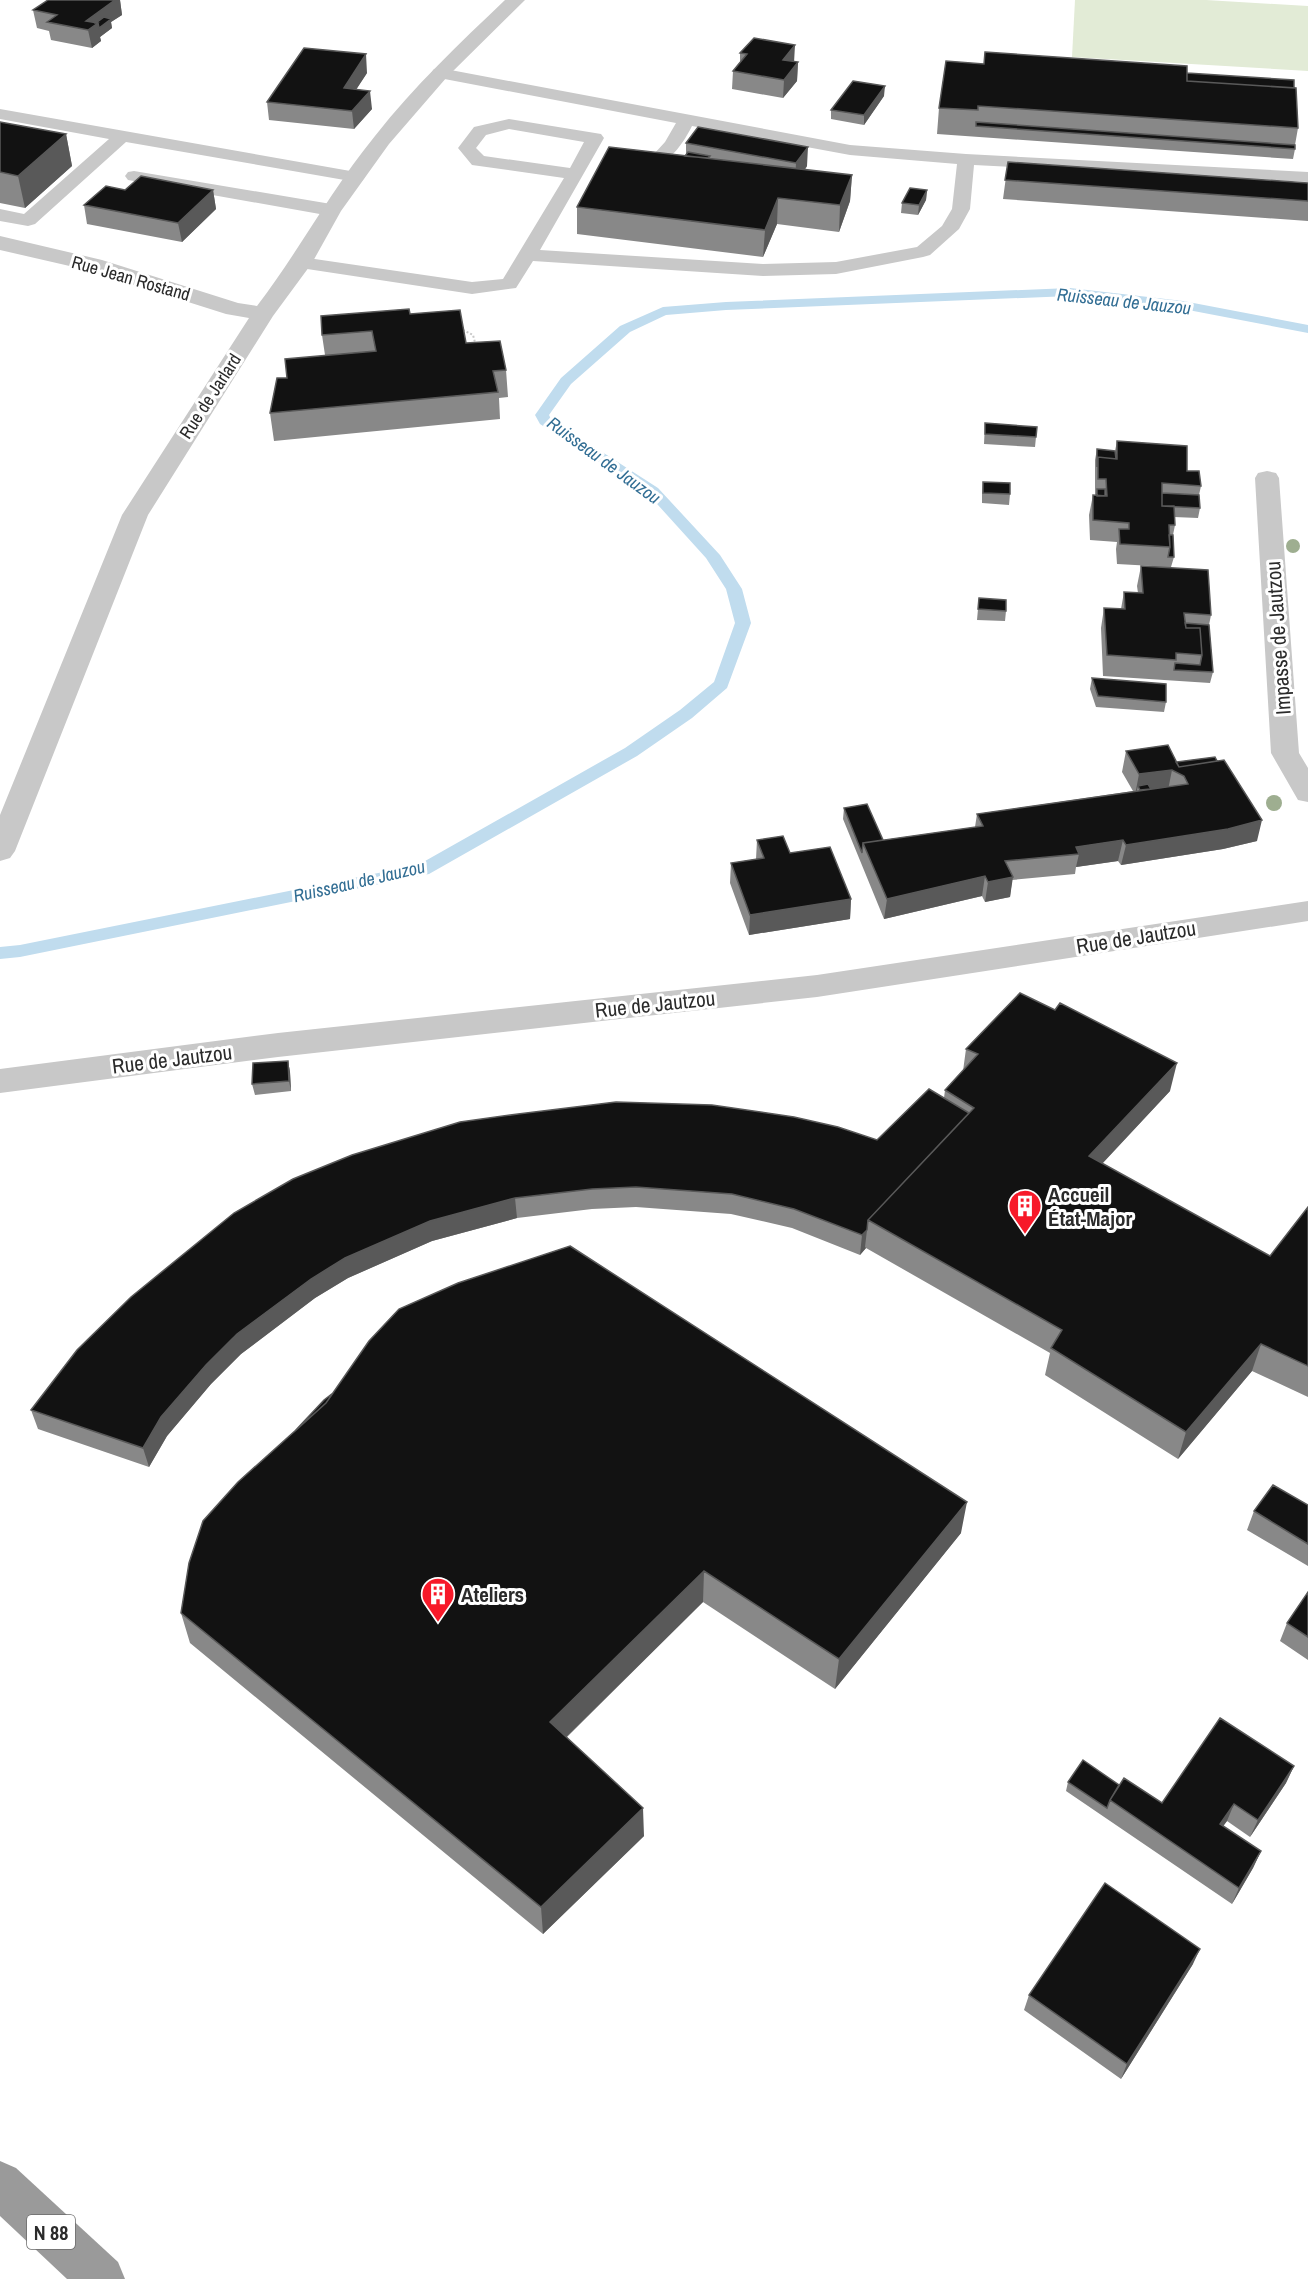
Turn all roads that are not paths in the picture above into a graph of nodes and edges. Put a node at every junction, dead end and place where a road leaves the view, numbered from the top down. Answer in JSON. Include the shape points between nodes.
{"nodes":[{"id":1,"x":516,"y":0,"type":"edge"},
{"id":2,"x":440,"y":73,"type":"junction"},
{"id":3,"x":0,"y":114,"type":"edge"},
{"id":4,"x":686,"y":119,"type":"junction"},
{"id":5,"x":121,"y":137,"type":"junction"},
{"id":6,"x":966,"y":159,"type":"junction"},
{"id":7,"x":579,"y":167,"type":"junction"},
{"id":8,"x":134,"y":176,"type":"dead end"},
{"id":9,"x":356,"y":177,"type":"junction"},
{"id":10,"x":1308,"y":177,"type":"edge"},
{"id":11,"x":331,"y":210,"type":"junction"},
{"id":12,"x":0,"y":215,"type":"edge"},
{"id":13,"x":0,"y":243,"type":"edge"},
{"id":14,"x":528,"y":255,"type":"junction"},
{"id":15,"x":301,"y":263,"type":"junction"},
{"id":16,"x":262,"y":314,"type":"junction"},
{"id":17,"x":1267,"y":478,"type":"dead end"},
{"id":18,"x":1308,"y":792,"type":"edge"},
{"id":19,"x":0,"y":851,"type":"edge"},
{"id":20,"x":1308,"y":911,"type":"edge"},
{"id":21,"x":0,"y":1081,"type":"edge"},
{"id":22,"x":0,"y":2184,"type":"edge"},
{"id":23,"x":101,"y":2279,"type":"edge"}],
"edges":[{"from":1,"to":2,"type":"street","name":"Rue de Jarlard"},
{"from":2,"to":4,"type":"lane"},
{"from":2,"to":9,"type":"street","name":"Rue de Jarlard","via":[[382,140]]},
{"from":3,"to":5,"type":"lane"},
{"from":4,"to":6,"type":"lane","via":[[850,150]]},
{"from":4,"to":7,"type":"lane","via":[[667,154],[645,165],[609,162]]},
{"from":5,"to":9,"type":"lane"},
{"from":5,"to":12,"type":"lane","via":[[28,220]]},
{"from":6,"to":10,"type":"lane"},
{"from":6,"to":14,"type":"lane","via":[[961,209],[950,229],[923,251],[836,268],[763,270]]},
{"from":7,"to":7,"type":"lane","via":[[595,138],[509,124],[480,131],[467,148],[478,161]]},
{"from":7,"to":14,"type":"lane"},
{"from":8,"to":11,"type":"lane"},
{"from":9,"to":11,"type":"street","name":"Rue de Jarlard"},
{"from":11,"to":15,"type":"street","name":"Rue de Jarlard"},
{"from":13,"to":16,"type":"street","name":"Rue Jean Rostand","via":[[94,265],[234,309]]},
{"from":14,"to":15,"type":"lane","via":[[508,284],[472,288]]},
{"from":15,"to":16,"type":"street","name":"Rue de Jarlard"},
{"from":16,"to":19,"type":"street","name":"Rue de Jarlard","via":[[135,514]]},
{"from":17,"to":18,"type":"street","name":"Impasse de Jautzou","via":[[1285,753]]},
{"from":20,"to":21,"type":"street","name":"Rue de Jautzou","via":[[817,986],[278,1045]]},
{"from":22,"to":23,"type":"highway","number":"N 88"}]}
